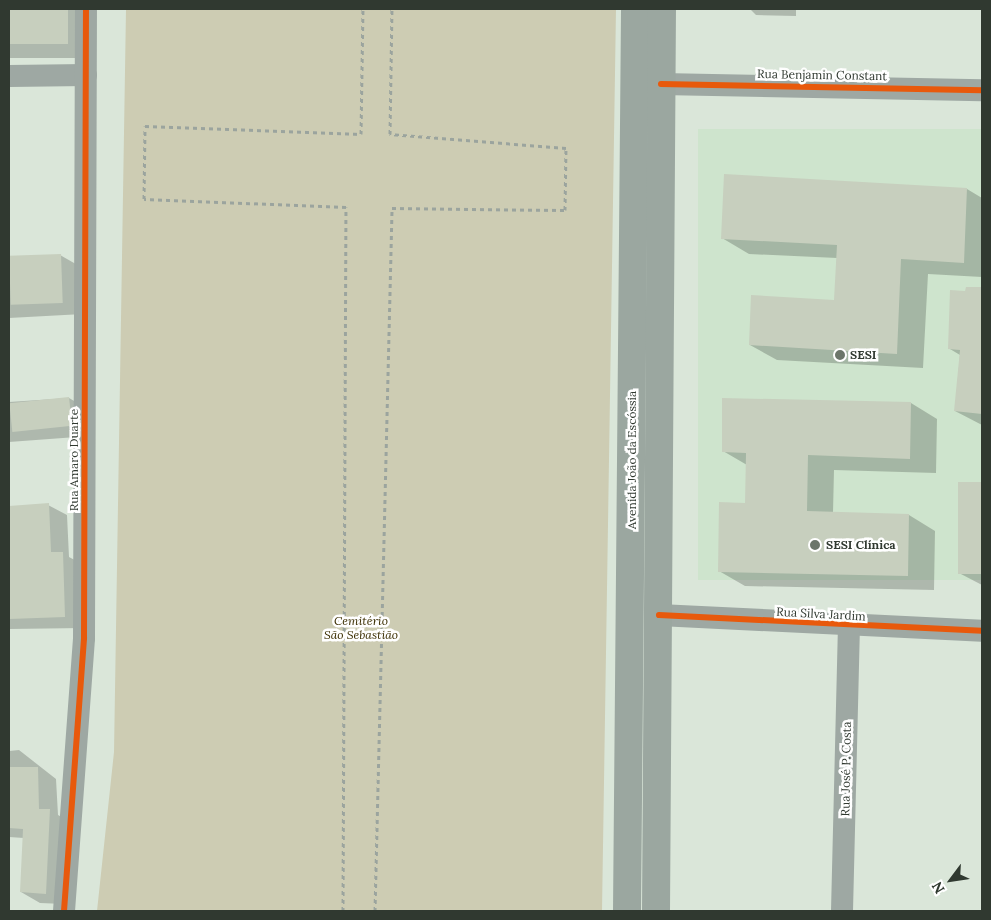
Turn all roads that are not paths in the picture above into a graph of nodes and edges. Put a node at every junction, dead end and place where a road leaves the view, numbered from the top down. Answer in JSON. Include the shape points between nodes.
{"nodes":[{"id":1,"x":86,"y":9,"type":"edge"},
{"id":2,"x":635,"y":9,"type":"edge"},
{"id":3,"x":662,"y":9,"type":"edge"},
{"id":4,"x":86,"y":75,"type":"junction"},
{"id":5,"x":9,"y":76,"type":"edge"},
{"id":6,"x":661,"y":84,"type":"junction"},
{"id":7,"x":982,"y":90,"type":"edge"},
{"id":8,"x":659,"y":615,"type":"junction"},
{"id":9,"x":849,"y":627,"type":"junction"},
{"id":10,"x":982,"y":631,"type":"edge"},
{"id":11,"x":64,"y":911,"type":"edge"},
{"id":12,"x":627,"y":911,"type":"edge"},
{"id":13,"x":656,"y":911,"type":"edge"},
{"id":14,"x":842,"y":911,"type":"edge"}],
"edges":[{"from":1,"to":4,"type":"street","name":"Rua Amaro Duarte"},
{"from":2,"to":12,"type":"main road","name":"Avenida João da Escóssia"},
{"from":3,"to":6,"type":"main road"},
{"from":4,"to":5,"type":"street"},
{"from":4,"to":11,"type":"street","name":"Rua Amaro Duarte","via":[[84,638]]},
{"from":6,"to":7,"type":"street","name":"Rua Benjamin Constant"},
{"from":6,"to":8,"type":"main road"},
{"from":8,"to":9,"type":"street","name":"Rua Silva Jardim"},
{"from":8,"to":13,"type":"main road"},
{"from":9,"to":10,"type":"street","name":"Rua Silva Jardim"},
{"from":9,"to":14,"type":"street","name":"Rua José P. Costa"}]}
